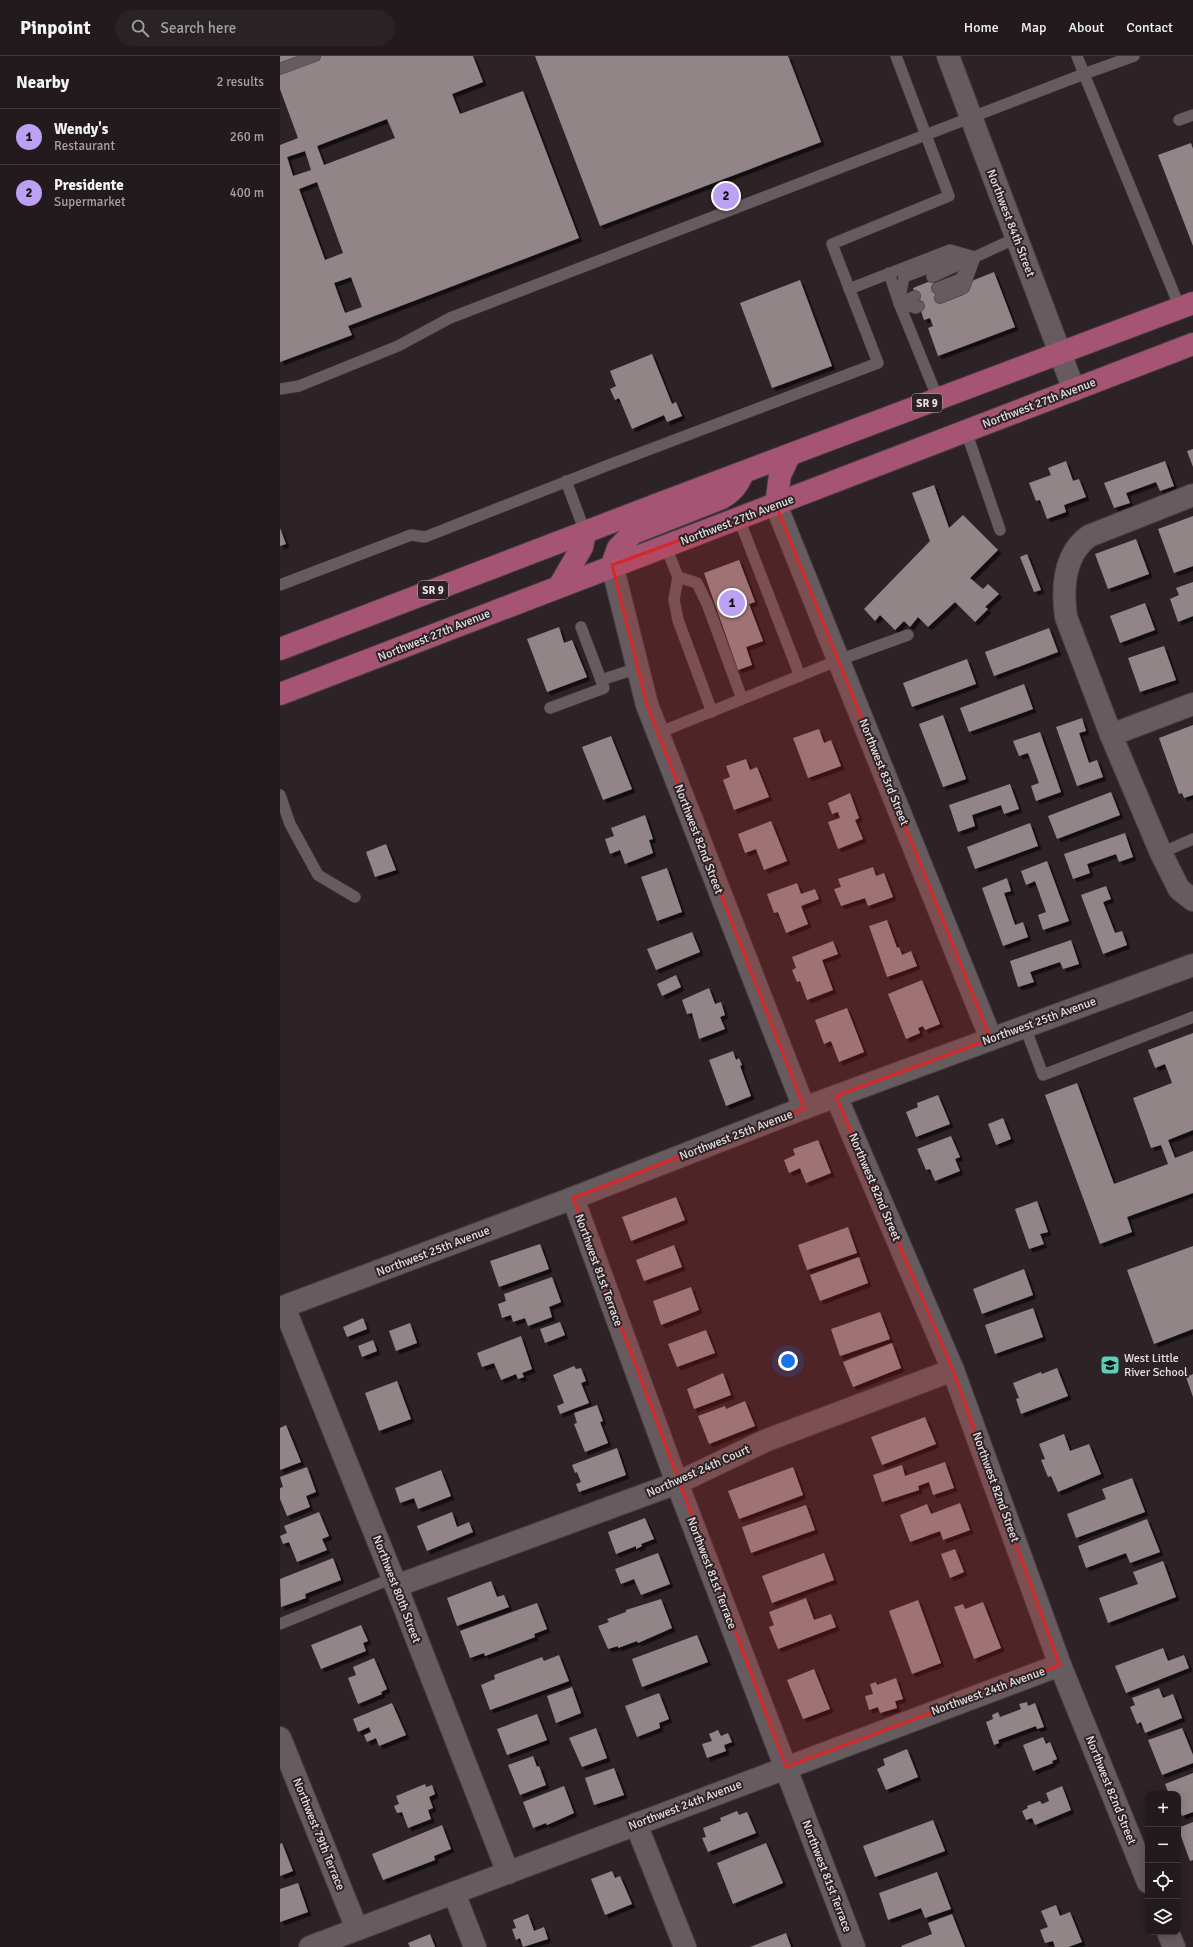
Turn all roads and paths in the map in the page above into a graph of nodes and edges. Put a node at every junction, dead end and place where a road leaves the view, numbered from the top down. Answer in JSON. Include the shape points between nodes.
{"nodes":[{"id":1,"x":315,"y":56,"type":"edge"},
{"id":2,"x":896,"y":56,"type":"edge"},
{"id":3,"x":948,"y":56,"type":"edge"},
{"id":4,"x":1077,"y":56,"type":"edge"},
{"id":5,"x":1134,"y":56,"type":"edge"},
{"id":6,"x":280,"y":69,"type":"edge"},
{"id":7,"x":1084,"y":74,"type":"junction"},
{"id":8,"x":1193,"y":114,"type":"edge"},
{"id":9,"x":971,"y":117,"type":"junction"},
{"id":10,"x":1179,"y":120,"type":"dead end"},
{"id":11,"x":926,"y":135,"type":"junction"},
{"id":12,"x":1016,"y":238,"type":"junction"},
{"id":13,"x":975,"y":257,"type":"junction"},
{"id":14,"x":889,"y":273,"type":"junction"},
{"id":15,"x":932,"y":277,"type":"dead end"},
{"id":16,"x":849,"y":289,"type":"junction"},
{"id":17,"x":938,"y":293,"type":"dead end"},
{"id":18,"x":899,"y":303,"type":"junction"},
{"id":19,"x":1186,"y":306,"type":"edge"},
{"id":20,"x":1193,"y":344,"type":"edge"},
{"id":21,"x":1060,"y":352,"type":"junction"},
{"id":22,"x":280,"y":388,"type":"edge"},
{"id":23,"x":1074,"y":390,"type":"junction"},
{"id":24,"x":938,"y":399,"type":"junction"},
{"id":25,"x":966,"y":432,"type":"junction"},
{"id":26,"x":789,"y":456,"type":"junction"},
{"id":27,"x":743,"y":473,"type":"junction"},
{"id":28,"x":566,"y":481,"type":"junction"},
{"id":29,"x":1193,"y":495,"type":"edge"},
{"id":30,"x":776,"y":505,"type":"junction"},
{"id":31,"x":739,"y":519,"type":"junction"},
{"id":32,"x":1000,"y":530,"type":"dead end"},
{"id":33,"x":585,"y":532,"type":"junction"},
{"id":34,"x":666,"y":547,"type":"junction"},
{"id":35,"x":612,"y":565,"type":"junction"},
{"id":36,"x":678,"y":577,"type":"junction"},
{"id":37,"x":280,"y":585,"type":"edge"},
{"id":38,"x":560,"y":585,"type":"junction"},
{"id":39,"x":581,"y":627,"type":"dead end"},
{"id":40,"x":908,"y":635,"type":"dead end"},
{"id":41,"x":280,"y":649,"type":"edge"},
{"id":42,"x":839,"y":660,"type":"junction"},
{"id":43,"x":638,"y":668,"type":"junction"},
{"id":44,"x":800,"y":676,"type":"junction"},
{"id":45,"x":601,"y":680,"type":"junction"},
{"id":46,"x":280,"y":694,"type":"edge"},
{"id":47,"x":742,"y":699,"type":"junction"},
{"id":48,"x":1193,"y":704,"type":"edge"},
{"id":49,"x":550,"y":708,"type":"dead end"},
{"id":50,"x":712,"y":712,"type":"junction"},
{"id":51,"x":658,"y":733,"type":"junction"},
{"id":52,"x":1111,"y":735,"type":"junction"},
{"id":53,"x":280,"y":795,"type":"edge"},
{"id":54,"x":1193,"y":839,"type":"edge"},
{"id":55,"x":1161,"y":853,"type":"junction"},
{"id":56,"x":355,"y":897,"type":"dead end"},
{"id":57,"x":1193,"y":900,"type":"edge"},
{"id":58,"x":1193,"y":965,"type":"edge"},
{"id":59,"x":1193,"y":1017,"type":"edge"},
{"id":60,"x":1025,"y":1026,"type":"junction"},
{"id":61,"x":991,"y":1039,"type":"junction"},
{"id":62,"x":836,"y":1096,"type":"junction"},
{"id":63,"x":804,"y":1108,"type":"junction"},
{"id":64,"x":573,"y":1198,"type":"junction"},
{"id":65,"x":282,"y":1308,"type":"edge"},
{"id":66,"x":953,"y":1370,"type":"junction"},
{"id":67,"x":677,"y":1483,"type":"junction"},
{"id":68,"x":395,"y":1582,"type":"junction"},
{"id":69,"x":280,"y":1624,"type":"edge"},
{"id":70,"x":1060,"y":1665,"type":"junction"},
{"id":71,"x":280,"y":1738,"type":"edge"},
{"id":72,"x":786,"y":1767,"type":"junction"},
{"id":73,"x":636,"y":1824,"type":"junction"},
{"id":74,"x":508,"y":1873,"type":"junction"},
{"id":75,"x":1145,"y":1875,"type":"edge"},
{"id":76,"x":454,"y":1893,"type":"junction"},
{"id":77,"x":357,"y":1929,"type":"junction"},
{"id":78,"x":310,"y":1947,"type":"edge"},
{"id":79,"x":475,"y":1947,"type":"edge"},
{"id":80,"x":685,"y":1947,"type":"edge"},
{"id":81,"x":854,"y":1947,"type":"edge"}],
"edges":[{"from":1,"to":6,"type":"lane"},
{"from":2,"to":11,"type":"lane"},
{"from":3,"to":9,"type":"street","name":"Northwest 84th Street"},
{"from":4,"to":7,"type":"lane"},
{"from":5,"to":7,"type":"lane"},
{"from":7,"to":9,"type":"lane"},
{"from":7,"to":19,"type":"lane"},
{"from":8,"to":10,"type":"lane"},
{"from":9,"to":11,"type":"lane"},
{"from":9,"to":12,"type":"street","name":"Northwest 84th Street"},
{"from":11,"to":16,"type":"lane","via":[[949,196],[832,244]]},
{"from":11,"to":22,"type":"lane","via":[[450,318],[398,346],[299,386]]},
{"from":12,"to":13,"type":"lane"},
{"from":12,"to":21,"type":"street","name":"Northwest 84th Street"},
{"from":13,"to":14,"type":"lane","via":[[950,250]]},
{"from":13,"to":15,"type":"lane"},
{"from":13,"to":17,"type":"lane","via":[[960,279]]},
{"from":13,"to":18,"type":"lane","via":[[952,259],[904,277]]},
{"from":14,"to":16,"type":"lane"},
{"from":14,"to":18,"type":"lane"},
{"from":16,"to":28,"type":"lane","via":[[878,364]]},
{"from":18,"to":18,"type":"lane","via":[[908,287],[915,296],[916,308]]},
{"from":18,"to":24,"type":"lane"},
{"from":19,"to":21,"type":"main road","number":"SR 9"},
{"from":20,"to":23,"type":"main road","name":"Northwest 27th Avenue"},
{"from":21,"to":23,"type":"street","name":"Northwest 84th Street"},
{"from":21,"to":24,"type":"main road","number":"SR 9"},
{"from":23,"to":25,"type":"main road","name":"Northwest 27th Avenue"},
{"from":24,"to":26,"type":"main road","number":"SR 9"},
{"from":25,"to":30,"type":"main road","name":"Northwest 27th Avenue"},
{"from":25,"to":32,"type":"lane"},
{"from":26,"to":27,"type":"main road","number":"SR 9"},
{"from":26,"to":30,"type":"main road","via":[[780,475]]},
{"from":27,"to":33,"type":"main road","number":"SR 9"},
{"from":27,"to":35,"type":"main road","via":[[739,484],[722,498],[633,532],[618,548]]},
{"from":28,"to":33,"type":"lane"},
{"from":28,"to":37,"type":"lane","via":[[425,537],[411,535]]},
{"from":29,"to":52,"type":"street","via":[[1089,536],[1080,543],[1067,566],[1063,597],[1066,617]]},
{"from":30,"to":31,"type":"main road","name":"Northwest 27th Avenue"},
{"from":30,"to":42,"type":"street","name":"Northwest 83rd Street"},
{"from":31,"to":34,"type":"main road","name":"Northwest 27th Avenue"},
{"from":31,"to":44,"type":"lane"},
{"from":33,"to":38,"type":"main road","via":[[582,547]]},
{"from":33,"to":41,"type":"main road","number":"SR 9"},
{"from":34,"to":35,"type":"main road","name":"Northwest 27th Avenue"},
{"from":34,"to":36,"type":"lane"},
{"from":35,"to":38,"type":"main road","name":"Northwest 27th Avenue"},
{"from":35,"to":43,"type":"street","name":"Northwest 82nd Street"},
{"from":36,"to":47,"type":"lane","via":[[697,583]]},
{"from":36,"to":50,"type":"lane","via":[[674,600],[678,620]]},
{"from":38,"to":46,"type":"main road","name":"Northwest 27th Avenue"},
{"from":39,"to":45,"type":"lane"},
{"from":40,"to":42,"type":"lane"},
{"from":42,"to":44,"type":"lane"},
{"from":42,"to":61,"type":"street","name":"Northwest 83rd Street"},
{"from":43,"to":45,"type":"lane"},
{"from":43,"to":51,"type":"street","name":"Northwest 82nd Street","via":[[647,705]]},
{"from":44,"to":47,"type":"lane"},
{"from":45,"to":49,"type":"lane","via":[[604,688]]},
{"from":47,"to":50,"type":"lane"},
{"from":48,"to":52,"type":"street"},
{"from":50,"to":51,"type":"lane"},
{"from":51,"to":63,"type":"street","name":"Northwest 82nd Street"},
{"from":52,"to":55,"type":"street"},
{"from":53,"to":56,"type":"lane","via":[[290,824],[318,875]]},
{"from":54,"to":55,"type":"lane"},
{"from":55,"to":57,"type":"street","via":[[1179,889]]},
{"from":58,"to":60,"type":"street","name":"Northwest 25th Avenue"},
{"from":59,"to":60,"type":"lane","via":[[1043,1075]]},
{"from":60,"to":61,"type":"street","name":"Northwest 25th Avenue"},
{"from":61,"to":62,"type":"street","name":"Northwest 25th Avenue"},
{"from":62,"to":63,"type":"street","name":"Northwest 25th Avenue"},
{"from":62,"to":66,"type":"street","name":"Northwest 82nd Street"},
{"from":63,"to":64,"type":"street","name":"Northwest 25th Avenue"},
{"from":64,"to":65,"type":"street","name":"Northwest 25th Avenue"},
{"from":64,"to":67,"type":"street","name":"Northwest 81st Terrace"},
{"from":65,"to":68,"type":"street","name":"Northwest 80th Street"},
{"from":66,"to":67,"type":"street","name":"Northwest 24th Court","via":[[768,1440]]},
{"from":66,"to":70,"type":"street","name":"Northwest 82nd Street"},
{"from":67,"to":68,"type":"street","name":"Northwest 24th Court"},
{"from":67,"to":72,"type":"street","name":"Northwest 81st Terrace"},
{"from":68,"to":69,"type":"lane","name":"Northwest 24th Court"},
{"from":68,"to":74,"type":"street","name":"Northwest 80th Street"},
{"from":70,"to":72,"type":"street","name":"Northwest 24th Avenue"},
{"from":70,"to":75,"type":"street","name":"Northwest 82nd Street"},
{"from":71,"to":77,"type":"street","name":"Northwest 79th Terrace"},
{"from":72,"to":73,"type":"street","name":"Northwest 24th Avenue"},
{"from":72,"to":81,"type":"street","name":"Northwest 81st Terrace"},
{"from":73,"to":74,"type":"street","name":"Northwest 24th Avenue"},
{"from":73,"to":80,"type":"street"},
{"from":74,"to":76,"type":"street","name":"Northwest 24th Avenue"},
{"from":76,"to":77,"type":"street","name":"Northwest 24th Avenue"},
{"from":76,"to":79,"type":"street"},
{"from":77,"to":78,"type":"street","name":"Northwest 24th Avenue"}]}
